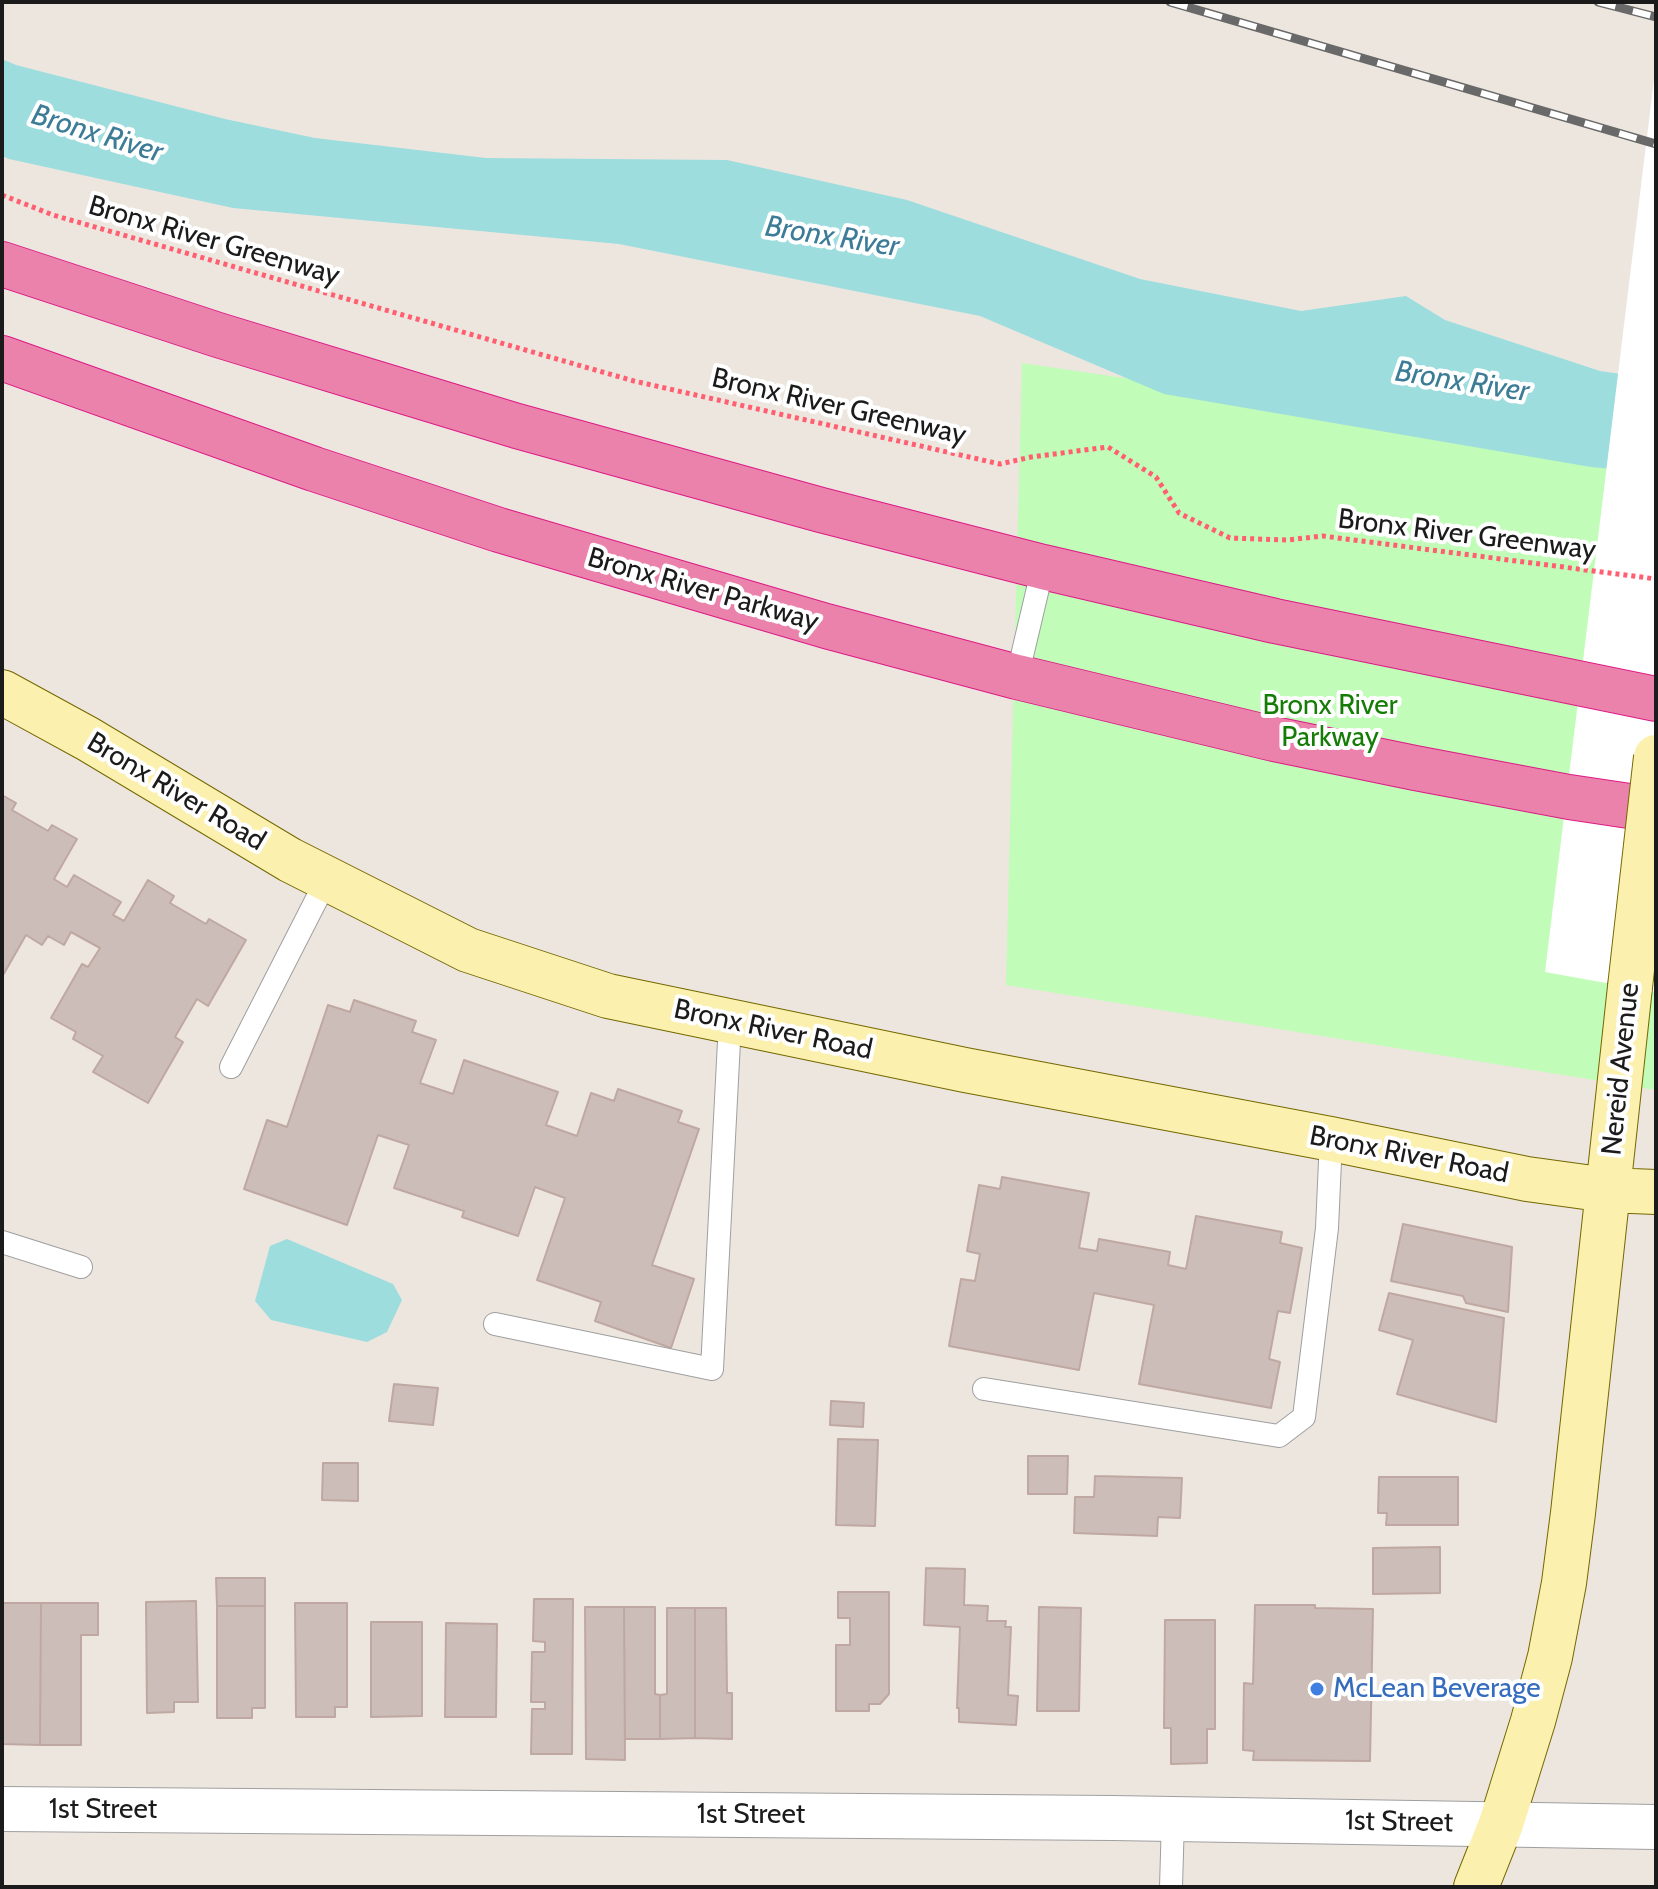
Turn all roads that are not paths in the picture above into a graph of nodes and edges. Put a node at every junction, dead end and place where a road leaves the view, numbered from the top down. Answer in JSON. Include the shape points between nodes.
{"nodes":[{"id":1,"x":2,"y":264,"type":"edge"},
{"id":2,"x":2,"y":358,"type":"edge"},
{"id":3,"x":1043,"y":567,"type":"junction"},
{"id":4,"x":1017,"y":677,"type":"junction"},
{"id":5,"x":2,"y":692,"type":"edge"},
{"id":6,"x":1656,"y":699,"type":"edge"},
{"id":7,"x":1656,"y":757,"type":"edge"},
{"id":8,"x":1651,"y":809,"type":"edge"},
{"id":9,"x":327,"y":879,"type":"junction"},
{"id":10,"x":730,"y":1022,"type":"junction"},
{"id":11,"x":231,"y":1067,"type":"dead end"},
{"id":12,"x":1331,"y":1139,"type":"junction"},
{"id":13,"x":1607,"y":1190,"type":"junction"},
{"id":14,"x":1656,"y":1192,"type":"edge"},
{"id":15,"x":2,"y":1242,"type":"edge"},
{"id":16,"x":81,"y":1267,"type":"dead end"},
{"id":17,"x":495,"y":1324,"type":"dead end"},
{"id":18,"x":984,"y":1389,"type":"dead end"},
{"id":19,"x":2,"y":1809,"type":"edge"},
{"id":20,"x":1173,"y":1819,"type":"junction"},
{"id":21,"x":1501,"y":1824,"type":"junction"},
{"id":22,"x":1656,"y":1827,"type":"edge"},
{"id":23,"x":1171,"y":1887,"type":"edge"},
{"id":24,"x":1476,"y":1887,"type":"edge"}],
"edges":[{"from":1,"to":3,"type":"highway","via":[[517,426]]},
{"from":2,"to":4,"type":"highway","name":"Bronx River Parkway","via":[[499,530]]},
{"from":3,"to":4,"type":"lane"},
{"from":3,"to":6,"type":"highway"},
{"from":4,"to":8,"type":"highway","name":"Bronx River Parkway","via":[[1345,754]]},
{"from":5,"to":9,"type":"street","name":"Bronx River Road"},
{"from":7,"to":13,"type":"street","name":"Nereid Avenue","bridge":true},
{"from":9,"to":10,"type":"street","name":"Bronx River Road","via":[[468,950],[608,996]]},
{"from":9,"to":11,"type":"lane"},
{"from":10,"to":12,"type":"street","name":"Bronx River Road"},
{"from":10,"to":17,"type":"lane","via":[[712,1369]]},
{"from":12,"to":13,"type":"street","name":"Bronx River Road"},
{"from":12,"to":18,"type":"lane","via":[[1327,1228],[1304,1417],[1279,1436]]},
{"from":13,"to":14,"type":"street","name":"Bronx River Road"},
{"from":13,"to":21,"type":"street","name":"Nereid Avenue","via":[[1564,1583],[1550,1657]]},
{"from":15,"to":16,"type":"lane"},
{"from":19,"to":20,"type":"street","name":"1st Street"},
{"from":20,"to":21,"type":"street","name":"1st Street"},
{"from":20,"to":23,"type":"lane"},
{"from":21,"to":22,"type":"street","name":"1st Street"},
{"from":21,"to":24,"type":"street","name":"Nereid Avenue"}]}
